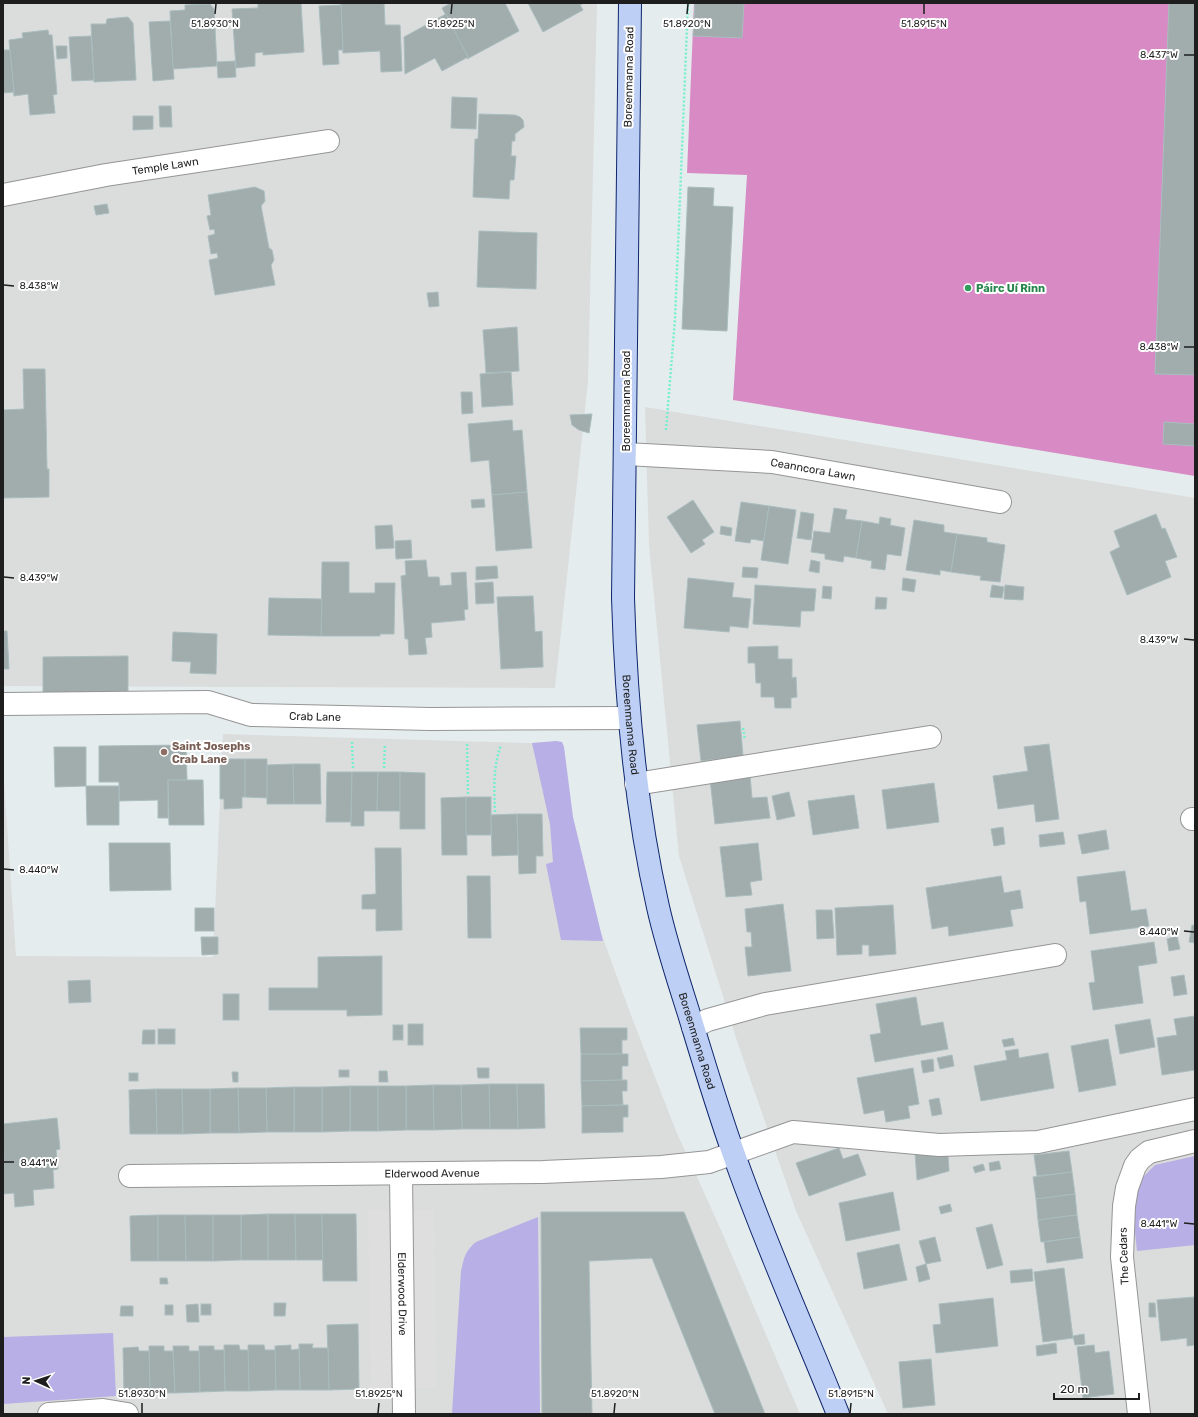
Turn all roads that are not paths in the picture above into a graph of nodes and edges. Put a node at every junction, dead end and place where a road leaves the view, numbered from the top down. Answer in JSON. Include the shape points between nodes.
{"nodes":[{"id":1,"x":630,"y":3,"type":"edge"},
{"id":2,"x":328,"y":141,"type":"dead end"},
{"id":3,"x":3,"y":195,"type":"edge"},
{"id":4,"x":626,"y":454,"type":"junction"},
{"id":5,"x":1000,"y":502,"type":"dead end"},
{"id":6,"x":3,"y":704,"type":"edge"},
{"id":7,"x":629,"y":718,"type":"junction"},
{"id":8,"x":930,"y":737,"type":"dead end"},
{"id":9,"x":636,"y":784,"type":"junction"},
{"id":10,"x":1055,"y":955,"type":"dead end"},
{"id":11,"x":693,"y":1027,"type":"junction"},
{"id":12,"x":1195,"y":1109,"type":"edge"},
{"id":13,"x":1195,"y":1141,"type":"edge"},
{"id":14,"x":733,"y":1153,"type":"junction"},
{"id":15,"x":401,"y":1174,"type":"junction"},
{"id":16,"x":130,"y":1176,"type":"dead end"},
{"id":17,"x":50,"y":1414,"type":"edge"},
{"id":18,"x":127,"y":1414,"type":"edge"},
{"id":19,"x":404,"y":1414,"type":"edge"},
{"id":20,"x":838,"y":1414,"type":"edge"},
{"id":21,"x":1139,"y":1414,"type":"edge"}],
"edges":[{"from":1,"to":4,"type":"main road","name":"Boreenmanna Road"},
{"from":2,"to":3,"type":"street","name":"Temple Lawn","via":[[106,175]]},
{"from":4,"to":5,"type":"street","name":"Ceanncora Lawn","via":[[772,462]]},
{"from":4,"to":7,"type":"main road","name":"Boreenmanna Road","via":[[623,598]]},
{"from":6,"to":7,"type":"street","name":"Crab Lane","via":[[208,702],[251,715],[430,719]]},
{"from":7,"to":9,"type":"main road","name":"Boreenmanna Road"},
{"from":8,"to":9,"type":"street"},
{"from":9,"to":11,"type":"main road","name":"Boreenmanna Road","via":[[658,908]]},
{"from":10,"to":11,"type":"street","via":[[765,1004],[708,1020]]},
{"from":11,"to":14,"type":"main road","name":"Boreenmanna Road"},
{"from":12,"to":14,"type":"street","name":"Elderwood Avenue","via":[[1038,1142],[939,1145],[793,1132]]},
{"from":13,"to":21,"type":"street","name":"The Cedars","via":[[1149,1152],[1135,1166],[1127,1188],[1122,1257]]},
{"from":14,"to":15,"type":"street","name":"Elderwood Avenue","via":[[702,1163],[660,1167]]},
{"from":14,"to":20,"type":"main road","name":"Boreenmanna Road","via":[[770,1251]]},
{"from":15,"to":16,"type":"street","name":"Elderwood Avenue"},
{"from":15,"to":19,"type":"street","name":"Elderwood Drive"},
{"from":17,"to":18,"type":"street","via":[[103,1410]]}]}
